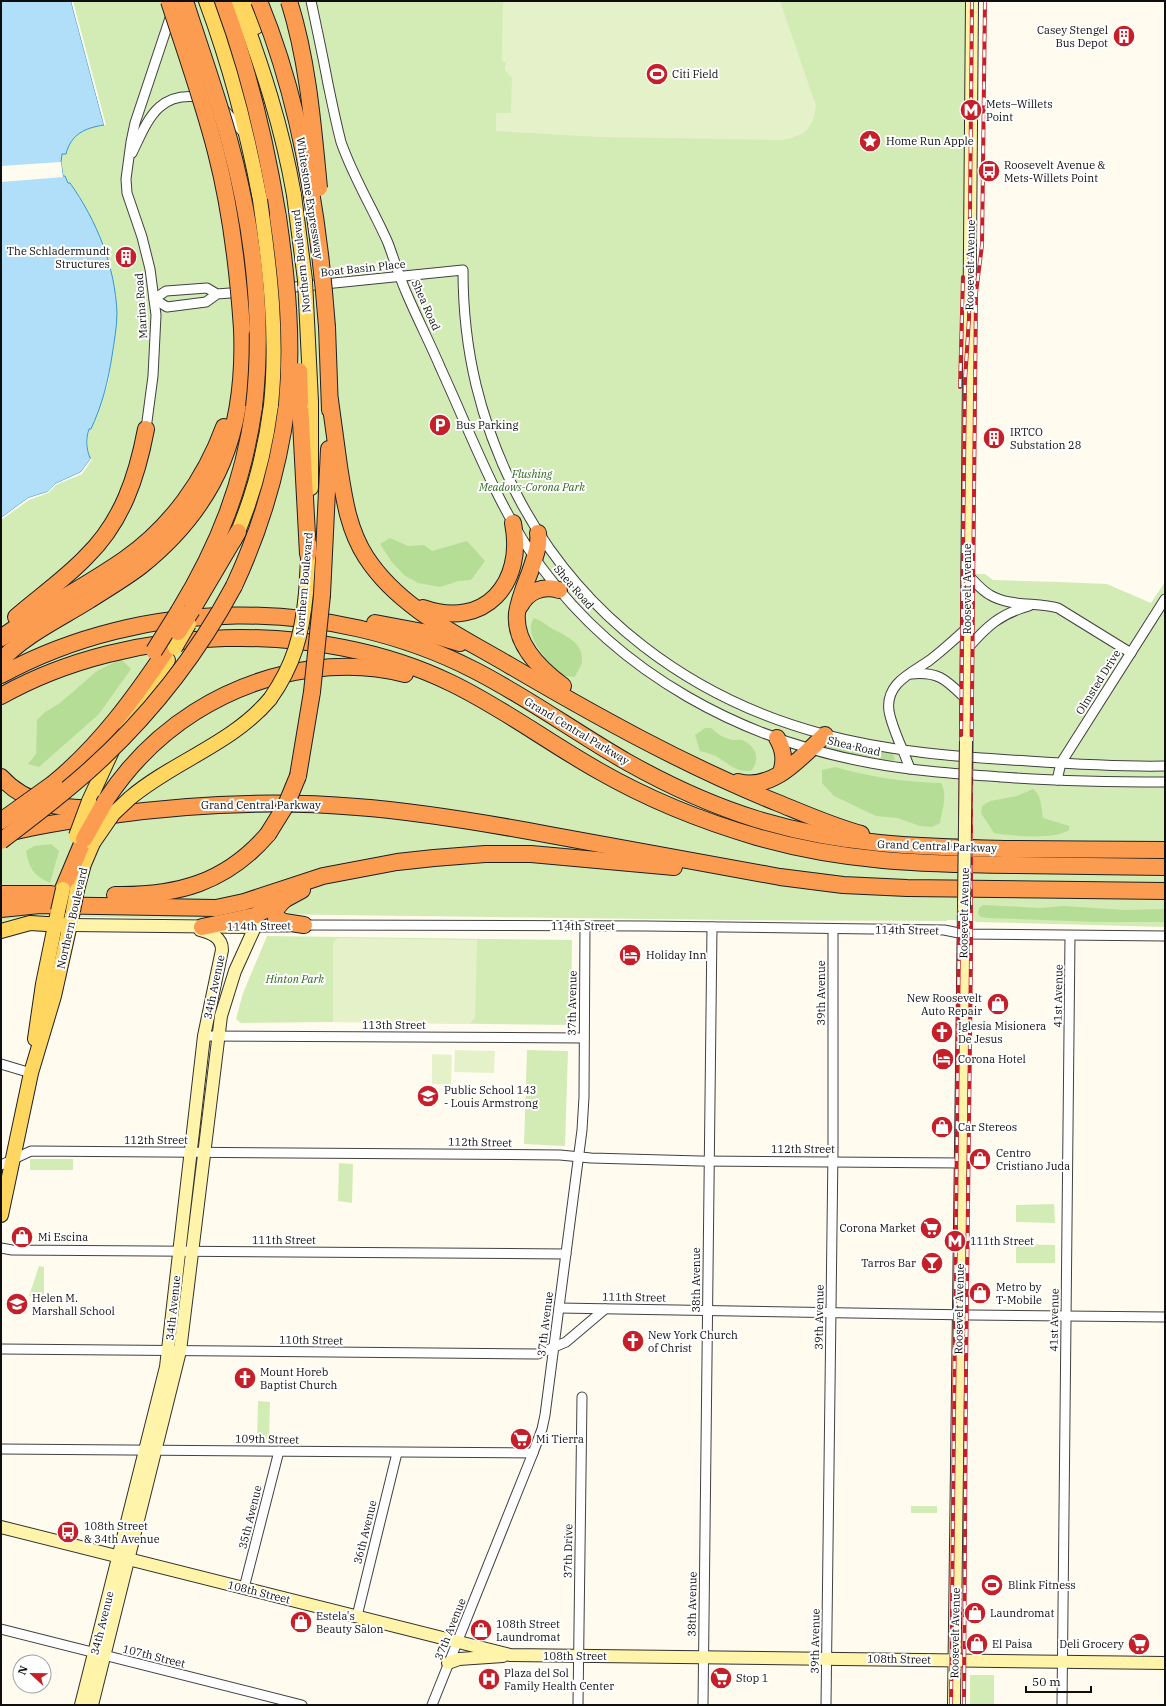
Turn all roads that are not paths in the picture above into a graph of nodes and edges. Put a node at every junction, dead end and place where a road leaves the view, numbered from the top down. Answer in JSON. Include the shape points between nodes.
{"nodes":[{"id":1,"x":169,"y":1,"type":"edge"},
{"id":2,"x":175,"y":1,"type":"edge"},
{"id":3,"x":185,"y":1,"type":"edge"},
{"id":4,"x":206,"y":1,"type":"edge"},
{"id":5,"x":223,"y":1,"type":"edge"},
{"id":6,"x":238,"y":1,"type":"edge"},
{"id":7,"x":249,"y":1,"type":"edge"},
{"id":8,"x":259,"y":1,"type":"edge"},
{"id":9,"x":289,"y":1,"type":"edge"},
{"id":10,"x":311,"y":1,"type":"edge"},
{"id":11,"x":972,"y":1,"type":"edge"},
{"id":12,"x":279,"y":123,"type":"junction"},
{"id":13,"x":249,"y":144,"type":"junction"},
{"id":14,"x":129,"y":160,"type":"junction"},
{"id":15,"x":463,"y":270,"type":"joint"},
{"id":16,"x":400,"y":276,"type":"junction"},
{"id":17,"x":217,"y":294,"type":"junction"},
{"id":18,"x":154,"y":299,"type":"junction"},
{"id":19,"x":327,"y":327,"type":"junction"},
{"id":20,"x":330,"y":400,"type":"junction"},
{"id":21,"x":300,"y":403,"type":"junction"},
{"id":22,"x":234,"y":408,"type":"junction"},
{"id":23,"x":146,"y":429,"type":"joint"},
{"id":24,"x":513,"y":523,"type":"junction"},
{"id":25,"x":238,"y":532,"type":"joint"},
{"id":26,"x":538,"y":533,"type":"junction"},
{"id":27,"x":308,"y":554,"type":"joint"},
{"id":28,"x":535,"y":558,"type":"junction"},
{"id":29,"x":967,"y":574,"type":"junction"},
{"id":30,"x":559,"y":590,"type":"junction"},
{"id":31,"x":402,"y":596,"type":"junction"},
{"id":32,"x":1165,"y":599,"type":"edge"},
{"id":33,"x":1035,"y":604,"type":"junction"},
{"id":34,"x":190,"y":610,"type":"junction"},
{"id":35,"x":517,"y":614,"type":"junction"},
{"id":36,"x":243,"y":616,"type":"junction"},
{"id":37,"x":967,"y":628,"type":"junction"},
{"id":38,"x":1,"y":629,"type":"edge"},
{"id":39,"x":1,"y":638,"type":"edge"},
{"id":40,"x":165,"y":649,"type":"junction"},
{"id":41,"x":967,"y":649,"type":"junction"},
{"id":42,"x":1131,"y":653,"type":"junction"},
{"id":43,"x":1,"y":661,"type":"edge"},
{"id":44,"x":908,"y":674,"type":"junction"},
{"id":45,"x":1,"y":675,"type":"edge"},
{"id":46,"x":530,"y":677,"type":"junction"},
{"id":47,"x":1,"y":696,"type":"edge"},
{"id":48,"x":967,"y":700,"type":"junction"},
{"id":49,"x":490,"y":704,"type":"junction"},
{"id":50,"x":626,"y":731,"type":"junction"},
{"id":51,"x":825,"y":734,"type":"junction"},
{"id":52,"x":777,"y":738,"type":"junction"},
{"id":53,"x":810,"y":748,"type":"junction"},
{"id":54,"x":904,"y":750,"type":"junction"},
{"id":55,"x":686,"y":762,"type":"junction"},
{"id":56,"x":1061,"y":763,"type":"junction"},
{"id":57,"x":1165,"y":766,"type":"edge"},
{"id":58,"x":910,"y":769,"type":"junction"},
{"id":59,"x":781,"y":773,"type":"junction"},
{"id":60,"x":1,"y":777,"type":"edge"},
{"id":61,"x":52,"y":780,"type":"junction"},
{"id":62,"x":1057,"y":780,"type":"junction"},
{"id":63,"x":1165,"y":782,"type":"edge"},
{"id":64,"x":151,"y":809,"type":"junction"},
{"id":65,"x":1,"y":817,"type":"edge"},
{"id":66,"x":1,"y":821,"type":"edge"},
{"id":67,"x":1,"y":834,"type":"edge"},
{"id":68,"x":268,"y":834,"type":"junction"},
{"id":69,"x":84,"y":839,"type":"junction"},
{"id":70,"x":1,"y":841,"type":"edge"},
{"id":71,"x":927,"y":848,"type":"junction"},
{"id":72,"x":1165,"y":850,"type":"edge"},
{"id":73,"x":1165,"y":867,"type":"edge"},
{"id":74,"x":346,"y":872,"type":"junction"},
{"id":75,"x":796,"y":880,"type":"junction"},
{"id":76,"x":70,"y":889,"type":"junction"},
{"id":77,"x":1165,"y":891,"type":"edge"},
{"id":78,"x":1,"y":894,"type":"edge"},
{"id":79,"x":286,"y":899,"type":"junction"},
{"id":80,"x":114,"y":906,"type":"junction"},
{"id":81,"x":1,"y":909,"type":"edge"},
{"id":82,"x":268,"y":909,"type":"junction"},
{"id":83,"x":57,"y":918,"type":"junction"},
{"id":84,"x":71,"y":918,"type":"junction"},
{"id":85,"x":304,"y":925,"type":"junction"},
{"id":86,"x":585,"y":926,"type":"junction"},
{"id":87,"x":194,"y":927,"type":"junction"},
{"id":88,"x":255,"y":927,"type":"junction"},
{"id":89,"x":712,"y":927,"type":"junction"},
{"id":90,"x":833,"y":929,"type":"junction"},
{"id":91,"x":1,"y":931,"type":"edge"},
{"id":92,"x":964,"y":934,"type":"junction"},
{"id":93,"x":1070,"y":936,"type":"junction"},
{"id":94,"x":1165,"y":936,"type":"edge"},
{"id":95,"x":204,"y":1036,"type":"junction"},
{"id":96,"x":218,"y":1036,"type":"junction"},
{"id":97,"x":584,"y":1038,"type":"junction"},
{"id":98,"x":1,"y":1064,"type":"edge"},
{"id":99,"x":31,"y":1073,"type":"junction"},
{"id":100,"x":190,"y":1152,"type":"junction"},
{"id":101,"x":204,"y":1152,"type":"junction"},
{"id":102,"x":579,"y":1157,"type":"junction"},
{"id":103,"x":708,"y":1161,"type":"junction"},
{"id":104,"x":833,"y":1162,"type":"junction"},
{"id":105,"x":7,"y":1163,"type":"edge"},
{"id":106,"x":961,"y":1163,"type":"junction"},
{"id":107,"x":1,"y":1215,"type":"edge"},
{"id":108,"x":1,"y":1248,"type":"edge"},
{"id":109,"x":179,"y":1251,"type":"junction"},
{"id":110,"x":192,"y":1251,"type":"junction"},
{"id":111,"x":566,"y":1254,"type":"junction"},
{"id":112,"x":559,"y":1308,"type":"junction"},
{"id":113,"x":606,"y":1309,"type":"junction"},
{"id":114,"x":708,"y":1311,"type":"junction"},
{"id":115,"x":831,"y":1313,"type":"junction"},
{"id":116,"x":959,"y":1315,"type":"junction"},
{"id":117,"x":1066,"y":1316,"type":"junction"},
{"id":118,"x":1165,"y":1317,"type":"edge"},
{"id":119,"x":554,"y":1347,"type":"junction"},
{"id":120,"x":1,"y":1349,"type":"edge"},
{"id":121,"x":168,"y":1351,"type":"junction"},
{"id":122,"x":180,"y":1351,"type":"junction"},
{"id":123,"x":582,"y":1397,"type":"dead end"},
{"id":124,"x":1,"y":1449,"type":"edge"},
{"id":125,"x":151,"y":1450,"type":"junction"},
{"id":126,"x":278,"y":1451,"type":"junction"},
{"id":127,"x":397,"y":1452,"type":"junction"},
{"id":128,"x":533,"y":1453,"type":"junction"},
{"id":129,"x":1,"y":1527,"type":"edge"},
{"id":130,"x":124,"y":1558,"type":"junction"},
{"id":131,"x":244,"y":1588,"type":"junction"},
{"id":132,"x":357,"y":1616,"type":"junction"},
{"id":133,"x":1,"y":1629,"type":"edge"},
{"id":134,"x":457,"y":1642,"type":"junction"},
{"id":135,"x":100,"y":1654,"type":"junction"},
{"id":136,"x":510,"y":1655,"type":"junction"},
{"id":137,"x":579,"y":1656,"type":"junction"},
{"id":138,"x":703,"y":1657,"type":"junction"},
{"id":139,"x":827,"y":1658,"type":"junction"},
{"id":140,"x":955,"y":1660,"type":"junction"},
{"id":141,"x":1063,"y":1661,"type":"junction"},
{"id":142,"x":448,"y":1663,"type":"junction"},
{"id":143,"x":1165,"y":1663,"type":"edge"},
{"id":144,"x":81,"y":1705,"type":"edge"},
{"id":145,"x":92,"y":1705,"type":"edge"},
{"id":146,"x":302,"y":1705,"type":"edge"},
{"id":147,"x":432,"y":1705,"type":"edge"},
{"id":148,"x":578,"y":1705,"type":"edge"},
{"id":149,"x":703,"y":1705,"type":"edge"},
{"id":150,"x":826,"y":1705,"type":"edge"},
{"id":151,"x":954,"y":1705,"type":"edge"},
{"id":152,"x":1062,"y":1705,"type":"edge"}],
"edges":[{"from":1,"to":22,"type":"highway","bridge":true,"via":[[205,113],[222,179],[235,252],[242,329]]},
{"from":2,"to":14,"type":"street","name":"Marina Road","via":[[138,115]]},
{"from":3,"to":34,"type":"highway","bridge":true,"via":[[230,143],[245,213],[255,284],[258,331],[254,407],[246,456],[229,510],[206,563]]},
{"from":4,"to":13,"type":"main road","via":[[232,74]]},
{"from":5,"to":21,"type":"highway","bridge":true,"via":[[254,95],[267,154],[294,310]]},
{"from":6,"to":12,"type":"main road","name":"Northern Boulevard"},
{"from":7,"to":12,"type":"main road"},
{"from":8,"to":19,"type":"highway","name":"Whitestone Expressway","bridge":true,"via":[[281,63],[297,123],[319,246]]},
{"from":9,"to":19,"type":"highway","bridge":true,"via":[[303,61],[317,164]]},
{"from":10,"to":16,"type":"street","name":"Shea Road","via":[[340,138],[350,166],[388,243]]},
{"from":11,"to":29,"type":"main road","name":"Roosevelt Avenue"},
{"from":12,"to":21,"type":"main road","name":"Northern Boulevard","bridge":true,"via":[[294,195],[305,280]]},
{"from":13,"to":14,"type":"street","name":"Marina Road","via":[[239,126],[221,106],[205,98],[185,97],[164,103],[154,111]]},
{"from":13,"to":25,"type":"main road","bridge":true,"via":[[268,259],[274,362],[265,441],[258,474]]},
{"from":14,"to":18,"type":"street","name":"Marina Road","via":[[127,193],[146,253]]},
{"from":15,"to":16,"type":"street","name":"Boat Basin Place"},
{"from":15,"to":26,"type":"street","name":"Shea Road","via":[[467,342],[477,390],[509,479]]},
{"from":16,"to":17,"type":"street","name":"Boat Basin Place"},
{"from":16,"to":24,"type":"street","name":"Shea Road"},
{"from":17,"to":18,"type":"street","name":"Boat Basin Place","via":[[207,288],[166,291]]},
{"from":17,"to":18,"type":"street","name":"Boat Basin Place","via":[[206,302],[167,307]]},
{"from":18,"to":23,"type":"street","name":"Marina Road","via":[[155,354]]},
{"from":19,"to":20,"type":"highway","name":"Whitestone Expressway"},
{"from":20,"to":31,"type":"highway","via":[[350,526],[360,548],[373,567]]},
{"from":20,"to":68,"type":"highway","bridge":true,"via":[[322,595],[312,692],[298,776],[286,805]]},
{"from":21,"to":27,"type":"highway"},
{"from":21,"to":70,"type":"highway","bridge":true,"via":[[280,453],[270,494],[253,544],[234,586],[192,655],[132,728],[78,780]]},
{"from":22,"to":39,"type":"highway","via":[[201,475],[180,507],[157,532],[119,563]]},
{"from":22,"to":43,"type":"highway","via":[[231,440],[221,464],[208,490],[169,541],[139,567],[21,643]]},
{"from":23,"to":38,"type":"highway","via":[[133,482],[124,505],[106,534],[75,568]]},
{"from":24,"to":28,"type":"street","name":"Shea Road"},
{"from":24,"to":31,"type":"highway","via":[[515,547],[511,572],[503,588],[486,603],[465,613],[447,614],[424,608]]},
{"from":25,"to":34,"type":"highway"},
{"from":26,"to":28,"type":"highway"},
{"from":26,"to":51,"type":"street","name":"Shea Road","via":[[567,574],[590,599],[626,632],[664,661],[700,684],[738,703],[778,720]]},
{"from":27,"to":69,"type":"main road","name":"Northern Boulevard","bridge":true,"via":[[302,626],[295,654],[270,699],[240,728],[149,784]]},
{"from":28,"to":30,"type":"street","name":"Shea Road"},
{"from":28,"to":35,"type":"highway"},
{"from":29,"to":33,"type":"street","via":[[995,598]]},
{"from":29,"to":37,"type":"main road","name":"Roosevelt Avenue"},
{"from":30,"to":35,"type":"highway","via":[[547,588],[533,592],[521,603]]},
{"from":30,"to":52,"type":"street","name":"Shea Road","via":[[597,630],[660,679],[715,712]]},
{"from":31,"to":46,"type":"highway","via":[[426,615]]},
{"from":32,"to":42,"type":"street","name":"Olmsted Drive"},
{"from":33,"to":41,"type":"street","via":[[999,617]]},
{"from":33,"to":42,"type":"street","via":[[1065,611]]},
{"from":34,"to":40,"type":"highway","bridge":true},
{"from":35,"to":50,"type":"highway","via":[[517,625],[523,642],[542,670]]},
{"from":36,"to":45,"type":"highway","name":"Grand Central Parkway","via":[[181,619],[116,630],[60,647]]},
{"from":36,"to":46,"type":"highway","via":[[310,615],[416,630],[460,643]]},
{"from":36,"to":71,"type":"highway","name":"Grand Central Parkway","via":[[292,618],[339,624],[409,642],[480,673],[632,765],[711,803],[809,833]]},
{"from":37,"to":41,"type":"main road","name":"Roosevelt Avenue"},
{"from":37,"to":44,"type":"street","via":[[934,657]]},
{"from":40,"to":61,"type":"highway"},
{"from":40,"to":69,"type":"main road","bridge":true,"via":[[89,801]]},
{"from":41,"to":48,"type":"main road","name":"Roosevelt Avenue"},
{"from":42,"to":56,"type":"street","name":"Olmsted Drive"},
{"from":44,"to":48,"type":"street","via":[[925,672],[936,675]]},
{"from":44,"to":54,"type":"street","via":[[895,687],[888,705],[890,717]]},
{"from":46,"to":50,"type":"highway"},
{"from":47,"to":49,"type":"highway","name":"Grand Central Parkway","via":[[58,669],[119,651],[189,641],[262,639],[326,644],[380,657],[433,675]]},
{"from":48,"to":92,"type":"main road","name":"Roosevelt Avenue","bridge":true},
{"from":49,"to":69,"type":"highway","bridge":true,"via":[[422,679],[370,668],[320,668],[266,678],[222,696],[178,722],[142,754],[122,777]]},
{"from":49,"to":73,"type":"highway","name":"Grand Central Parkway","via":[[584,763],[640,793],[713,823],[789,845],[851,857],[914,864]]},
{"from":50,"to":55,"type":"highway"},
{"from":51,"to":53,"type":"highway"},
{"from":51,"to":54,"type":"street","name":"Shea Road"},
{"from":52,"to":53,"type":"street","name":"Shea Road"},
{"from":52,"to":59,"type":"highway","via":[[784,754]]},
{"from":53,"to":58,"type":"street","name":"Shea Road","via":[[869,763]]},
{"from":53,"to":59,"type":"highway"},
{"from":54,"to":56,"type":"street","name":"Shea Road","via":[[951,757]]},
{"from":54,"to":58,"type":"street"},
{"from":55,"to":59,"type":"highway","via":[[745,784],[766,782]]},
{"from":55,"to":71,"type":"highway","via":[[732,784],[845,829]]},
{"from":56,"to":57,"type":"street","name":"Shea Road"},
{"from":56,"to":62,"type":"street","name":"Olmsted Drive"},
{"from":58,"to":62,"type":"street","name":"Shea Road"},
{"from":60,"to":64,"type":"highway","via":[[24,795],[53,806]]},
{"from":61,"to":65,"type":"highway"},
{"from":61,"to":66,"type":"highway","bridge":true},
{"from":62,"to":63,"type":"street","name":"Shea Road"},
{"from":64,"to":67,"type":"highway","name":"Grand Central Parkway"},
{"from":64,"to":75,"type":"highway","name":"Grand Central Parkway","via":[[278,803],[404,811],[490,824]]},
{"from":68,"to":78,"type":"highway","via":[[249,854],[223,872],[199,884],[168,893]]},
{"from":68,"to":80,"type":"highway","via":[[234,871],[198,893],[161,903]]},
{"from":69,"to":76,"type":"highway"},
{"from":71,"to":72,"type":"highway","name":"Grand Central Parkway"},
{"from":74,"to":75,"type":"highway","via":[[411,860],[510,854],[560,856]]},
{"from":74,"to":79,"type":"highway"},
{"from":74,"to":80,"type":"highway","via":[[313,879],[222,907]]},
{"from":75,"to":77,"type":"highway","name":"Grand Central Parkway","via":[[907,888]]},
{"from":76,"to":83,"type":"main road","name":"Northern Boulevard","bridge":true},
{"from":76,"to":84,"type":"main road","name":"Northern Boulevard","bridge":true},
{"from":79,"to":82,"type":"highway"},
{"from":79,"to":85,"type":"highway","via":[[277,908],[276,918]]},
{"from":80,"to":81,"type":"highway","via":[[36,905]]},
{"from":82,"to":87,"type":"highway","via":[[254,916]]},
{"from":82,"to":88,"type":"highway"},
{"from":83,"to":84,"type":"main road","name":"114th Street"},
{"from":83,"to":91,"type":"main road","name":"114th Street"},
{"from":83,"to":99,"type":"main road","name":"Northern Boulevard","via":[[42,992]]},
{"from":84,"to":87,"type":"main road","name":"114th Street"},
{"from":84,"to":99,"type":"main road","name":"Northern Boulevard","via":[[56,992]]},
{"from":85,"to":86,"type":"street","name":"114th Street"},
{"from":85,"to":88,"type":"street","name":"114th Street"},
{"from":86,"to":89,"type":"street","name":"114th Street"},
{"from":86,"to":97,"type":"street","name":"37th Avenue"},
{"from":87,"to":88,"type":"main road","name":"114th Street"},
{"from":87,"to":95,"type":"main road","name":"34th Avenue","via":[[217,937],[222,946]]},
{"from":88,"to":96,"type":"main road","name":"34th Avenue","via":[[230,985]]},
{"from":89,"to":90,"type":"street","name":"114th Street"},
{"from":89,"to":103,"type":"street","name":"38th Avenue"},
{"from":90,"to":92,"type":"street","name":"114th Street","via":[[944,930]]},
{"from":90,"to":104,"type":"street","name":"39th Avenue"},
{"from":92,"to":93,"type":"street","name":"114th Street"},
{"from":92,"to":106,"type":"main road","name":"Roosevelt Avenue"},
{"from":93,"to":94,"type":"street","name":"114th Street"},
{"from":93,"to":117,"type":"street","name":"41st Avenue"},
{"from":95,"to":96,"type":"street","name":"113th Street"},
{"from":95,"to":100,"type":"main road","name":"34th Avenue"},
{"from":96,"to":97,"type":"street","name":"113th Street"},
{"from":96,"to":101,"type":"main road","name":"34th Avenue"},
{"from":97,"to":102,"type":"street","name":"37th Avenue","via":[[583,1112]]},
{"from":98,"to":99,"type":"street"},
{"from":99,"to":105,"type":"main road","name":"Northern Boulevard"},
{"from":100,"to":101,"type":"street","name":"112th Street"},
{"from":100,"to":105,"type":"street","name":"112th Street","via":[[31,1151]]},
{"from":100,"to":109,"type":"main road","name":"34th Avenue"},
{"from":101,"to":102,"type":"street","name":"112th Street"},
{"from":101,"to":110,"type":"main road","name":"34th Avenue"},
{"from":102,"to":103,"type":"street","name":"112th Street"},
{"from":102,"to":111,"type":"street","name":"37th Avenue"},
{"from":103,"to":104,"type":"street","name":"112th Street"},
{"from":103,"to":114,"type":"street","name":"38th Avenue"},
{"from":104,"to":106,"type":"street","name":"112th Street"},
{"from":104,"to":115,"type":"street","name":"39th Avenue"},
{"from":105,"to":107,"type":"main road","name":"Northern Boulevard"},
{"from":106,"to":116,"type":"main road","name":"Roosevelt Avenue"},
{"from":108,"to":109,"type":"street","name":"111th Street"},
{"from":109,"to":110,"type":"street","name":"111th Street"},
{"from":109,"to":121,"type":"main road","name":"34th Avenue"},
{"from":110,"to":111,"type":"street","name":"111th Street"},
{"from":110,"to":122,"type":"main road","name":"34th Avenue"},
{"from":111,"to":112,"type":"street","name":"37th Avenue"},
{"from":112,"to":113,"type":"street","name":"111th Street"},
{"from":112,"to":119,"type":"street","name":"37th Avenue"},
{"from":113,"to":114,"type":"street","name":"111th Street"},
{"from":113,"to":119,"type":"street","name":"110th Street","via":[[566,1342]]},
{"from":114,"to":115,"type":"street","name":"111th Street"},
{"from":114,"to":138,"type":"street","name":"38th Avenue"},
{"from":115,"to":116,"type":"street","name":"111th Street"},
{"from":115,"to":139,"type":"street","name":"39th Avenue"},
{"from":116,"to":117,"type":"street","name":"111th Street"},
{"from":116,"to":140,"type":"main road","name":"Roosevelt Avenue"},
{"from":117,"to":118,"type":"street","name":"111th Street"},
{"from":117,"to":141,"type":"street","name":"41st Avenue"},
{"from":119,"to":122,"type":"street","name":"110th Street","via":[[538,1354]]},
{"from":119,"to":128,"type":"street","name":"37th Avenue","via":[[545,1415]]},
{"from":120,"to":121,"type":"street","name":"110th Street"},
{"from":121,"to":122,"type":"street","name":"110th Street"},
{"from":121,"to":125,"type":"main road","name":"34th Avenue"},
{"from":122,"to":125,"type":"main road","name":"34th Avenue"},
{"from":123,"to":137,"type":"street","name":"37th Drive"},
{"from":124,"to":125,"type":"street","name":"109th Street"},
{"from":125,"to":126,"type":"street","name":"109th Street"},
{"from":125,"to":130,"type":"main road","name":"34th Avenue"},
{"from":126,"to":127,"type":"street","name":"109th Street"},
{"from":126,"to":131,"type":"street","name":"35th Avenue"},
{"from":127,"to":128,"type":"street","name":"109th Street"},
{"from":127,"to":132,"type":"street","name":"36th Avenue"},
{"from":128,"to":134,"type":"street","name":"37th Avenue"},
{"from":129,"to":130,"type":"main road","name":"108th Street"},
{"from":130,"to":131,"type":"main road","name":"108th Street"},
{"from":130,"to":135,"type":"main road","name":"34th Avenue"},
{"from":131,"to":132,"type":"main road","name":"108th Street"},
{"from":132,"to":134,"type":"main road","name":"108th Street"},
{"from":133,"to":135,"type":"street","name":"107th Street"},
{"from":134,"to":136,"type":"main road","name":"108th Street"},
{"from":134,"to":142,"type":"street","name":"37th Avenue"},
{"from":135,"to":144,"type":"main road","name":"34th Avenue"},
{"from":135,"to":145,"type":"main road","name":"34th Avenue"},
{"from":135,"to":146,"type":"street","name":"107th Street"},
{"from":136,"to":137,"type":"main road","name":"108th Street"},
{"from":136,"to":142,"type":"main road"},
{"from":137,"to":138,"type":"main road","name":"108th Street"},
{"from":137,"to":148,"type":"street","name":"37th Drive"},
{"from":138,"to":139,"type":"main road","name":"108th Street"},
{"from":138,"to":149,"type":"street","name":"38th Avenue"},
{"from":139,"to":140,"type":"main road","name":"108th Street"},
{"from":139,"to":150,"type":"street","name":"39th Avenue"},
{"from":140,"to":141,"type":"main road","name":"108th Street"},
{"from":140,"to":151,"type":"main road","name":"Roosevelt Avenue"},
{"from":141,"to":143,"type":"main road","name":"108th Street"},
{"from":141,"to":152,"type":"street","name":"41st Avenue"},
{"from":142,"to":147,"type":"street","name":"37th Avenue"}]}
